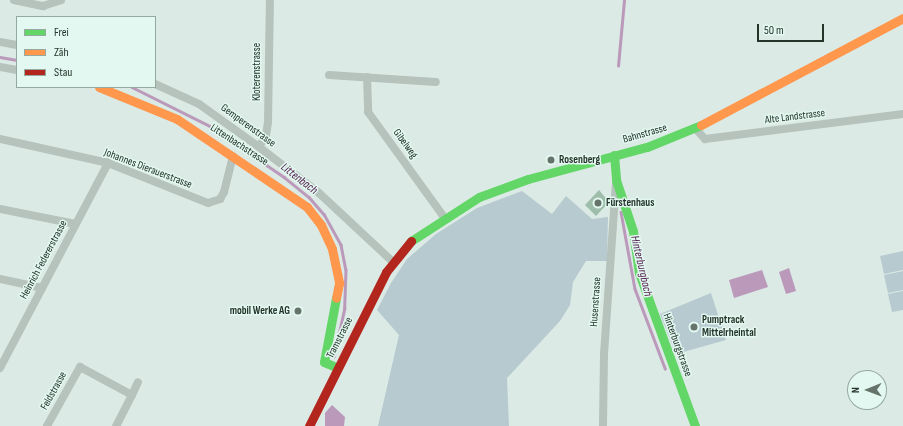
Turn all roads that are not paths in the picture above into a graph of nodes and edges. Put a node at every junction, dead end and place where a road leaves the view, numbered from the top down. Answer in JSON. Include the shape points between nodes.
{"nodes":[{"id":1,"x":14,"y":0,"type":"edge"},
{"id":2,"x":61,"y":0,"type":"edge"},
{"id":3,"x":270,"y":0,"type":"edge"},
{"id":4,"x":903,"y":18,"type":"edge"},
{"id":5,"x":0,"y":42,"type":"edge"},
{"id":6,"x":16,"y":45,"type":"edge"},
{"id":7,"x":0,"y":67,"type":"edge"},
{"id":8,"x":16,"y":70,"type":"edge"},
{"id":9,"x":329,"y":75,"type":"dead end"},
{"id":10,"x":367,"y":77,"type":"junction"},
{"id":11,"x":436,"y":82,"type":"dead end"},
{"id":12,"x":156,"y":84,"type":"edge"},
{"id":13,"x":102,"y":88,"type":"edge"},
{"id":14,"x":903,"y":114,"type":"edge"},
{"id":15,"x":695,"y":128,"type":"junction"},
{"id":16,"x":0,"y":139,"type":"edge"},
{"id":17,"x":261,"y":144,"type":"junction"},
{"id":18,"x":614,"y":155,"type":"junction"},
{"id":19,"x":233,"y":156,"type":"junction"},
{"id":20,"x":108,"y":163,"type":"junction"},
{"id":21,"x":616,"y":180,"type":"junction"},
{"id":22,"x":0,"y":209,"type":"edge"},
{"id":23,"x":444,"y":217,"type":"junction"},
{"id":24,"x":76,"y":224,"type":"junction"},
{"id":25,"x":393,"y":262,"type":"junction"},
{"id":26,"x":0,"y":279,"type":"edge"},
{"id":27,"x":42,"y":288,"type":"junction"},
{"id":28,"x":0,"y":368,"type":"edge"},
{"id":29,"x":338,"y":368,"type":"junction"},
{"id":30,"x":138,"y":382,"type":"dead end"},
{"id":31,"x":132,"y":395,"type":"junction"},
{"id":32,"x":48,"y":426,"type":"edge"},
{"id":33,"x":116,"y":426,"type":"edge"},
{"id":34,"x":309,"y":426,"type":"edge"},
{"id":35,"x":603,"y":426,"type":"edge"},
{"id":36,"x":695,"y":426,"type":"edge"}],
"edges":[{"from":1,"to":2,"type":"street","via":[[43,6]]},
{"from":3,"to":17,"type":"street","name":"Kloterenstrasse","via":[[268,122]]},
{"from":4,"to":15,"type":"main road","name":"Bahnstrasse"},
{"from":5,"to":6,"type":"street"},
{"from":7,"to":8,"type":"street"},
{"from":9,"to":10,"type":"street"},
{"from":10,"to":11,"type":"street"},
{"from":10,"to":23,"type":"street","name":"Gibelweg","via":[[368,112]]},
{"from":12,"to":17,"type":"street","name":"Gemperenstrasse","via":[[199,104]]},
{"from":13,"to":19,"type":"main road","name":"Littenbachstrasse","via":[[162,112]]},
{"from":14,"to":15,"type":"street","name":"Alte Landstrasse","via":[[705,139]]},
{"from":15,"to":18,"type":"main road","name":"Bahnstrasse","via":[[664,142]]},
{"from":16,"to":20,"type":"street","name":"Johannes Dierauerstrasse"},
{"from":17,"to":25,"type":"street","name":"Gemperenstrasse","via":[[319,193]]},
{"from":18,"to":21,"type":"main road","name":"Hinterburgstrasse"},
{"from":18,"to":23,"type":"main road","name":"Bahnstrasse","via":[[519,182],[479,197]]},
{"from":19,"to":20,"type":"street","name":"Johannes Dierauerstrasse","via":[[224,192],[220,199],[208,203]]},
{"from":19,"to":29,"type":"main road","name":"Littenbachstrasse","via":[[307,207],[321,225],[332,249],[339,283],[324,362]]},
{"from":20,"to":24,"type":"street","name":"Heinrich Federerstrasse"},
{"from":21,"to":35,"type":"street","name":"Husenstrasse","via":[[604,354]]},
{"from":21,"to":36,"type":"main road","name":"Hinterburgstrasse","via":[[633,231],[639,273],[654,320]]},
{"from":22,"to":24,"type":"street"},
{"from":23,"to":25,"type":"main road","name":"Bahnstrasse","via":[[407,244]]},
{"from":24,"to":27,"type":"street","name":"Heinrich Federerstrasse"},
{"from":25,"to":29,"type":"main road","name":"Tramstrasse"},
{"from":26,"to":27,"type":"street"},
{"from":27,"to":28,"type":"street","name":"Heinrich Federerstrasse"},
{"from":29,"to":34,"type":"main road","name":"Tramstrasse"},
{"from":30,"to":31,"type":"street"},
{"from":31,"to":32,"type":"street","name":"Feldstrasse","via":[[81,364]]},
{"from":31,"to":33,"type":"street"}]}
